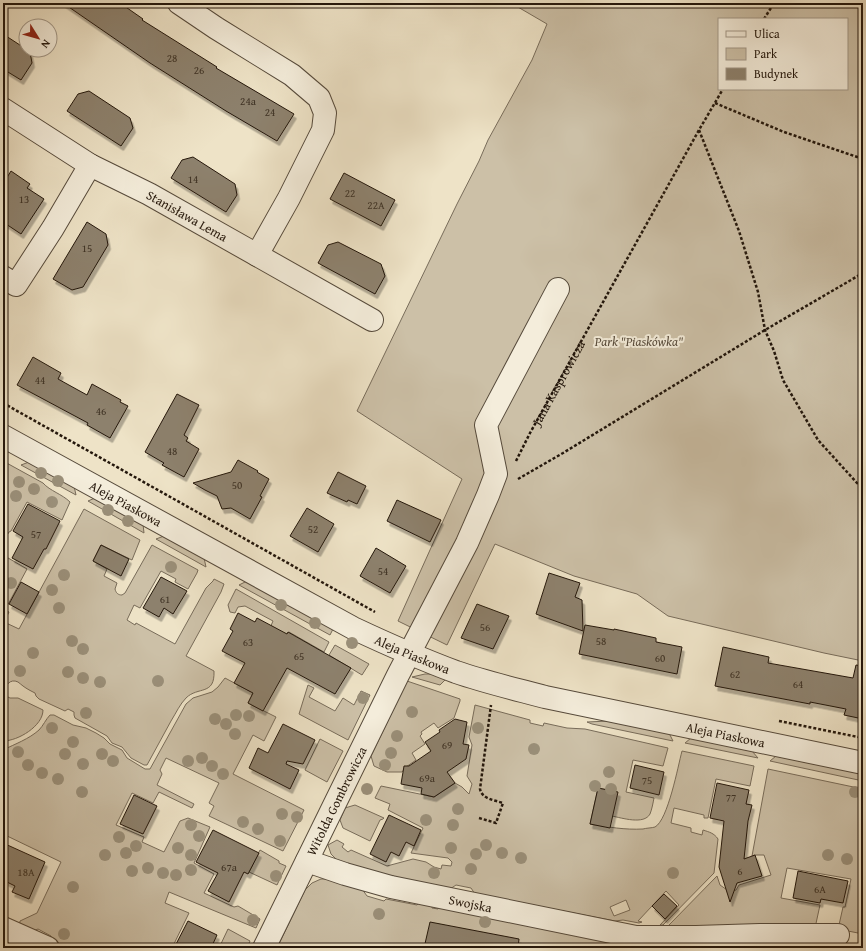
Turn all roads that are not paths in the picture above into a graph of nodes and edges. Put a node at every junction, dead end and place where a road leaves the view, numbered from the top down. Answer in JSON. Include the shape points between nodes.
{"nodes":[{"id":1,"x":179,"y":3,"type":"edge"},
{"id":2,"x":3,"y":109,"type":"edge"},
{"id":3,"x":90,"y":165,"type":"junction"},
{"id":4,"x":257,"y":255,"type":"junction"},
{"id":5,"x":3,"y":277,"type":"edge"},
{"id":6,"x":558,"y":289,"type":"dead end"},
{"id":7,"x":372,"y":320,"type":"dead end"},
{"id":8,"x":3,"y":436,"type":"edge"},
{"id":9,"x":409,"y":654,"type":"junction"},
{"id":10,"x":863,"y":763,"type":"edge"},
{"id":11,"x":307,"y":861,"type":"junction"},
{"id":12,"x":3,"y":928,"type":"edge"},
{"id":13,"x":838,"y":935,"type":"dead end"},
{"id":14,"x":635,"y":942,"type":"edge"},
{"id":15,"x":48,"y":948,"type":"edge"},
{"id":16,"x":264,"y":948,"type":"edge"}],
"edges":[{"from":1,"to":4,"type":"street","via":[[292,75],[319,98],[325,113],[323,130]]},
{"from":2,"to":3,"type":"street","name":"Stanisława Lema"},
{"from":3,"to":4,"type":"street","name":"Stanisława Lema","via":[[149,194]]},
{"from":3,"to":5,"type":"street","via":[[16,285]]},
{"from":4,"to":7,"type":"street","name":"Stanisława Lema"},
{"from":6,"to":9,"type":"street","via":[[486,425],[496,474],[493,492]]},
{"from":8,"to":9,"type":"street","name":"Aleja Piaskowa","via":[[354,628]]},
{"from":9,"to":10,"type":"street","name":"Aleja Piaskowa","via":[[497,685],[545,697]]},
{"from":9,"to":11,"type":"street","name":"Witolda Gombrowicza"},
{"from":11,"to":14,"type":"street","name":"Swojska","via":[[391,887]]},
{"from":11,"to":16,"type":"street","name":"Witolda Gombrowicza"},
{"from":12,"to":15,"type":"street"},
{"from":13,"to":14,"type":"street","name":"Swojska","via":[[689,937]]}]}
